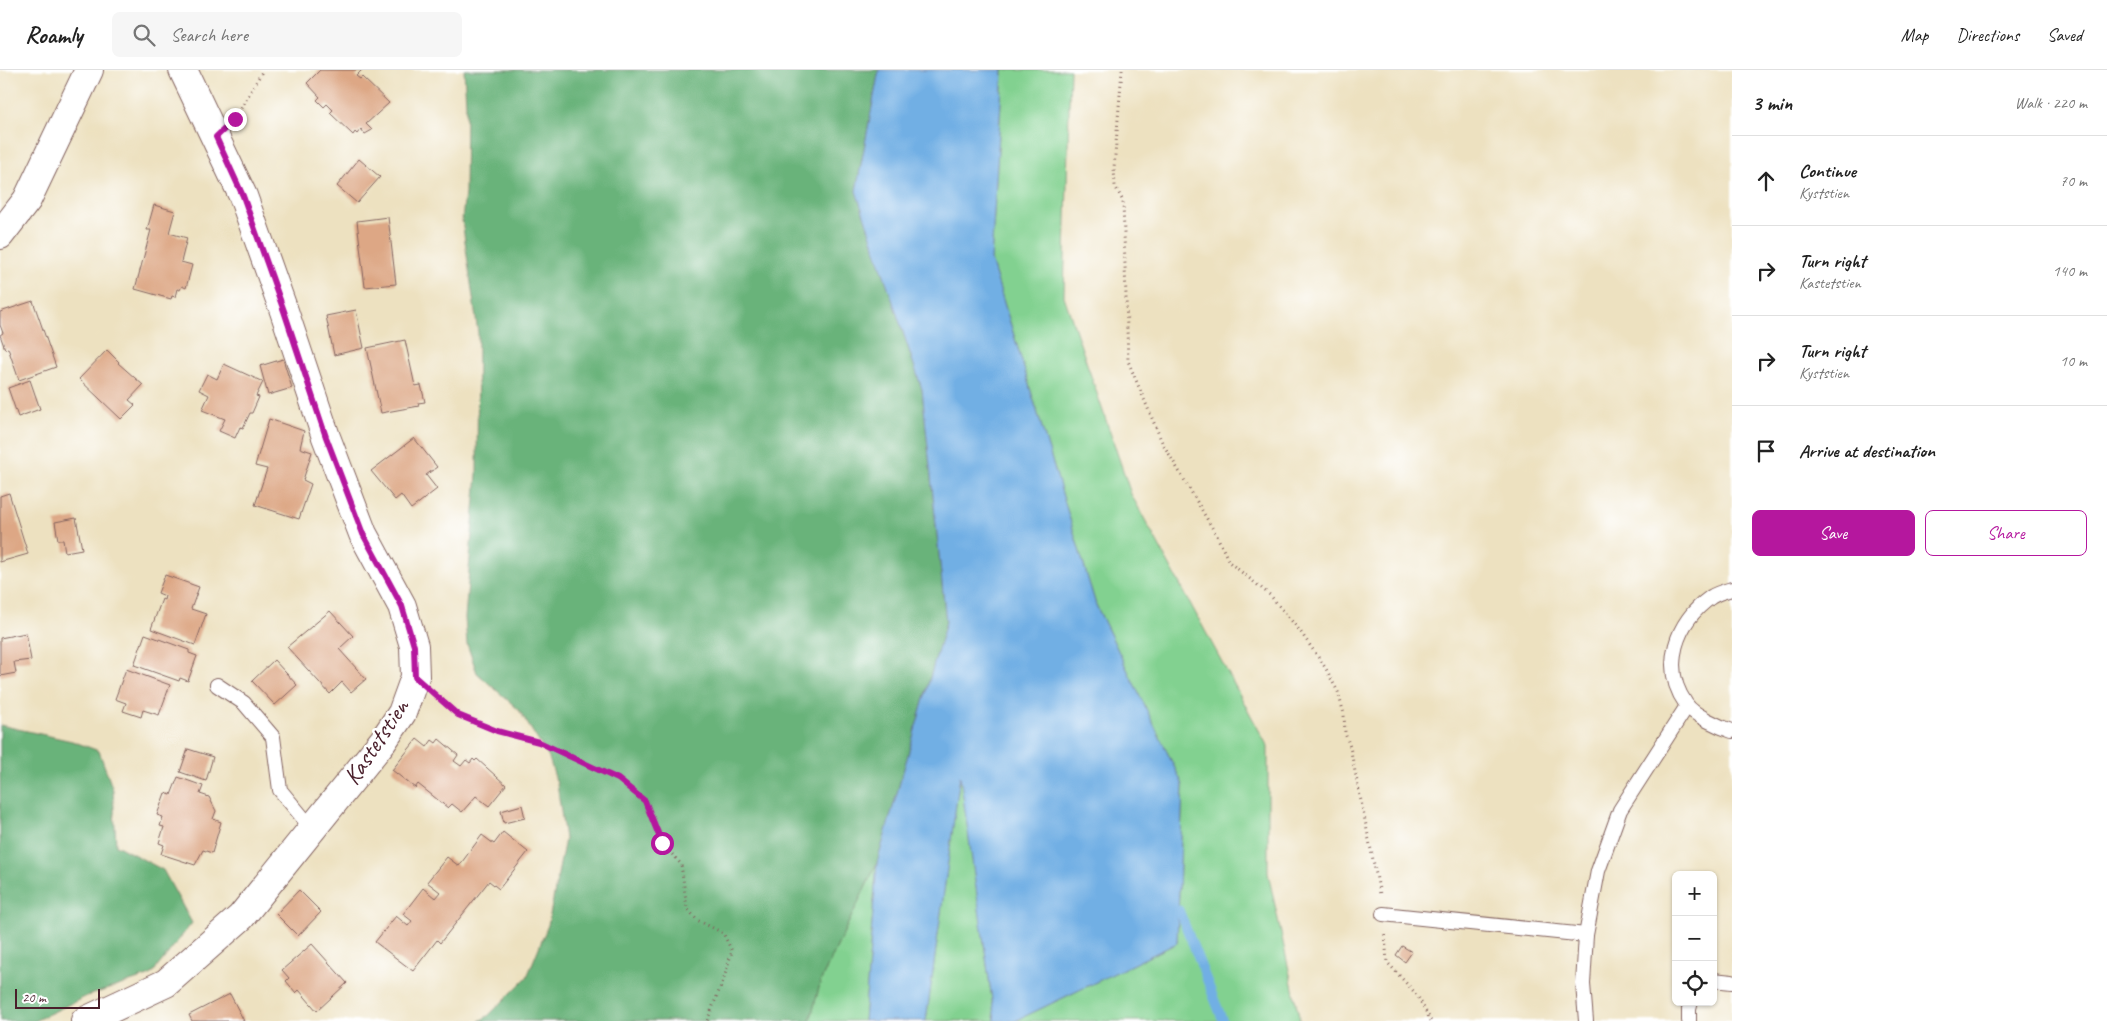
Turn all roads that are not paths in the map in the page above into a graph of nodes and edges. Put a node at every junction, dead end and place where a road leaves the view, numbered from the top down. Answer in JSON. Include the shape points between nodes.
{"nodes":[{"id":1,"x":89,"y":70,"type":"edge"},
{"id":2,"x":183,"y":70,"type":"edge"},
{"id":3,"x":0,"y":235,"type":"edge"},
{"id":4,"x":1732,"y":589,"type":"edge"},
{"id":5,"x":217,"y":685,"type":"dead end"},
{"id":6,"x":1687,"y":706,"type":"junction"},
{"id":7,"x":1732,"y":731,"type":"edge"},
{"id":8,"x":312,"y":830,"type":"junction"},
{"id":9,"x":1383,"y":914,"type":"road end"},
{"id":10,"x":1586,"y":935,"type":"junction"},
{"id":11,"x":1717,"y":980,"type":"edge"},
{"id":12,"x":1732,"y":982,"type":"edge"},
{"id":13,"x":1690,"y":1006,"type":"edge"},
{"id":14,"x":127,"y":1012,"type":"edge"},
{"id":15,"x":85,"y":1021,"type":"edge"},
{"id":16,"x":1586,"y":1021,"type":"edge"},
{"id":17,"x":1689,"y":1021,"type":"edge"}],
"edges":[{"from":1,"to":3,"type":"street","via":[[27,200]]},
{"from":2,"to":8,"type":"street","name":"Kastetstien","via":[[243,196],[326,437],[363,534],[402,606],[414,646],[415,677],[402,713]]},
{"from":4,"to":6,"type":"lane","via":[[1712,597],[1688,619],[1676,640],[1672,662],[1674,682]]},
{"from":5,"to":8,"type":"lane","via":[[244,703],[273,737],[280,790]]},
{"from":6,"to":7,"type":"lane"},
{"from":6,"to":10,"type":"lane","via":[[1620,810],[1598,870]]},
{"from":8,"to":14,"type":"street","name":"Kastetstien","via":[[241,918]]},
{"from":9,"to":10,"type":"lane"},
{"from":10,"to":16,"type":"lane","via":[[1583,984]]},
{"from":11,"to":12,"type":"lane"},
{"from":13,"to":17,"type":"lane"},
{"from":14,"to":15,"type":"street","name":"Kastetstien"}]}
